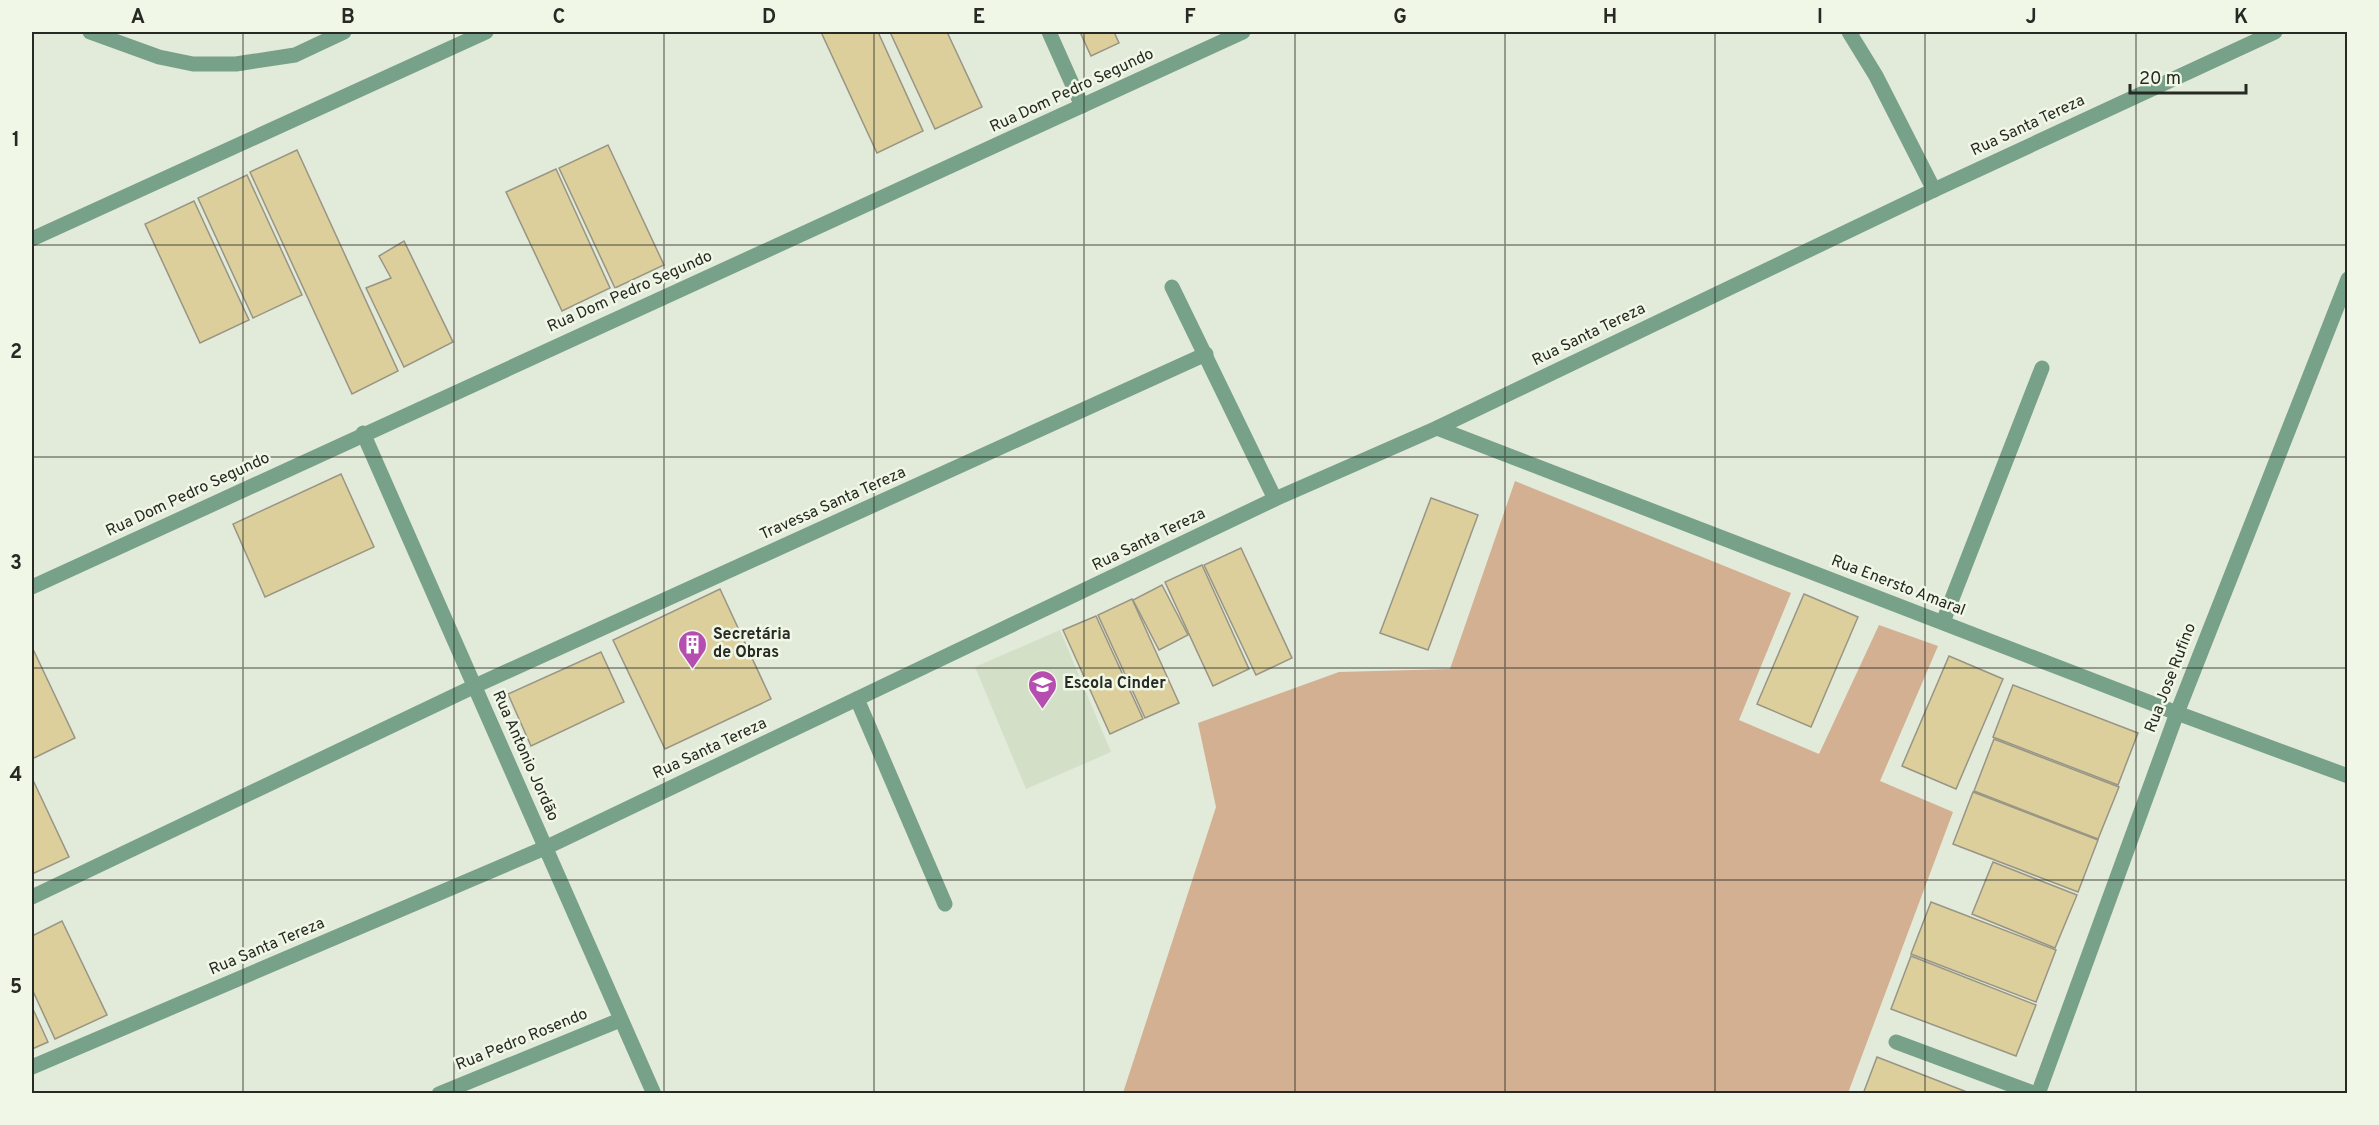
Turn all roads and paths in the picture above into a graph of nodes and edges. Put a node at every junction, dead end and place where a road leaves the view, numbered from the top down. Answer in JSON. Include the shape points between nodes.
{"nodes":[{"id":1,"x":90,"y":32,"type":"edge"},
{"id":2,"x":344,"y":32,"type":"edge"},
{"id":3,"x":486,"y":32,"type":"edge"},
{"id":4,"x":1049,"y":32,"type":"edge"},
{"id":5,"x":1243,"y":32,"type":"edge"},
{"id":6,"x":1849,"y":32,"type":"edge"},
{"id":7,"x":2245,"y":32,"type":"edge"},
{"id":8,"x":2275,"y":32,"type":"edge"},
{"id":9,"x":2237,"y":49,"type":"junction"},
{"id":10,"x":1082,"y":106,"type":"junction"},
{"id":11,"x":1934,"y":190,"type":"junction"},
{"id":12,"x":32,"y":239,"type":"edge"},
{"id":13,"x":2348,"y":279,"type":"edge"},
{"id":14,"x":1172,"y":287,"type":"dead end"},
{"id":15,"x":1206,"y":354,"type":"junction"},
{"id":16,"x":2042,"y":368,"type":"dead end"},
{"id":17,"x":1437,"y":428,"type":"junction"},
{"id":18,"x":363,"y":433,"type":"junction"},
{"id":19,"x":1275,"y":499,"type":"junction"},
{"id":20,"x":32,"y":587,"type":"edge"},
{"id":21,"x":1943,"y":622,"type":"junction"},
{"id":22,"x":475,"y":686,"type":"junction"},
{"id":23,"x":858,"y":699,"type":"junction"},
{"id":24,"x":2176,"y":713,"type":"junction"},
{"id":25,"x":2348,"y":776,"type":"edge"},
{"id":26,"x":547,"y":847,"type":"junction"},
{"id":27,"x":32,"y":897,"type":"edge"},
{"id":28,"x":945,"y":904,"type":"dead end"},
{"id":29,"x":620,"y":1020,"type":"junction"},
{"id":30,"x":1896,"y":1042,"type":"dead end"},
{"id":31,"x":32,"y":1067,"type":"edge"},
{"id":32,"x":439,"y":1094,"type":"edge"},
{"id":33,"x":654,"y":1094,"type":"edge"},
{"id":34,"x":2037,"y":1094,"type":"edge"}],
"edges":[{"from":1,"to":2,"type":"street","via":[[159,57],[193,64],[236,64],[296,55]]},
{"from":3,"to":12,"type":"street"},
{"from":4,"to":10,"type":"street"},
{"from":5,"to":10,"type":"street","name":"Rua Dom Pedro Segundo"},
{"from":6,"to":11,"type":"street"},
{"from":7,"to":9,"type":"street"},
{"from":8,"to":9,"type":"street","name":"Rua Santa Tereza"},
{"from":9,"to":11,"type":"street","name":"Rua Santa Tereza"},
{"from":10,"to":18,"type":"street","name":"Rua Dom Pedro Segundo"},
{"from":11,"to":17,"type":"street","name":"Rua Santa Tereza"},
{"from":13,"to":24,"type":"street","name":"Rua Jose Rufino"},
{"from":14,"to":15,"type":"street"},
{"from":15,"to":19,"type":"street"},
{"from":15,"to":22,"type":"street","name":"Travessa Santa Tereza"},
{"from":16,"to":21,"type":"street"},
{"from":17,"to":19,"type":"street","name":"Rua Santa Tereza"},
{"from":17,"to":21,"type":"street","name":"Rua Enersto Amaral"},
{"from":18,"to":20,"type":"street","name":"Rua Dom Pedro Segundo"},
{"from":18,"to":22,"type":"street","name":"Rua Antonio Jordão"},
{"from":19,"to":23,"type":"street","name":"Rua Santa Tereza"},
{"from":21,"to":24,"type":"street","name":"Rua Enersto Amaral"},
{"from":22,"to":26,"type":"street","name":"Rua Antonio Jordão"},
{"from":22,"to":27,"type":"street","name":"Travessa Santa Tereza"},
{"from":23,"to":26,"type":"street","name":"Rua Santa Tereza"},
{"from":23,"to":28,"type":"street"},
{"from":24,"to":25,"type":"street","name":"Rua Enersto Amaral"},
{"from":24,"to":34,"type":"street","name":"Rua Jose Rufino"},
{"from":26,"to":29,"type":"street","name":"Rua Antonio Jordão"},
{"from":26,"to":31,"type":"street","name":"Rua Santa Tereza"},
{"from":29,"to":32,"type":"street","name":"Rua Pedro Rosendo"},
{"from":29,"to":33,"type":"street","name":"Rua Antonio Jordão"},
{"from":30,"to":34,"type":"street"}]}
